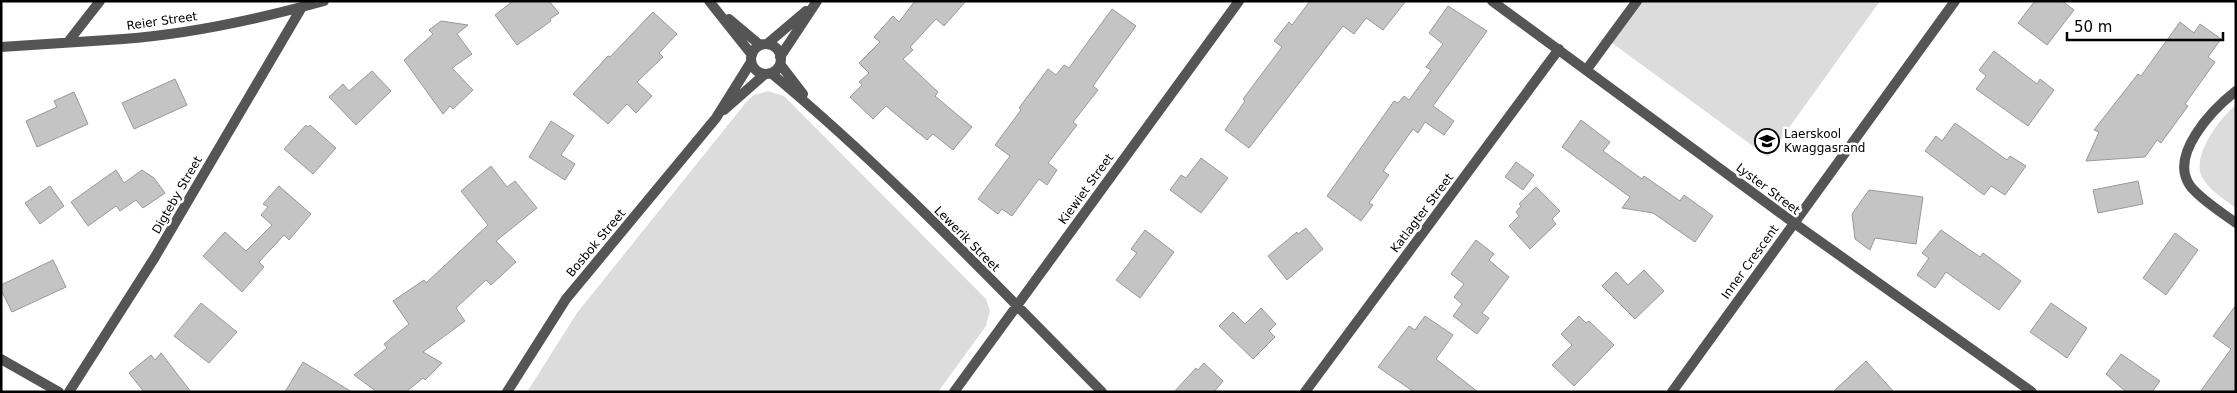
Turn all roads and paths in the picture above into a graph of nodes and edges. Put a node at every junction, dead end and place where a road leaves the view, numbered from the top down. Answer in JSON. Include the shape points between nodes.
{"nodes":[{"id":1,"x":100,"y":1,"type":"edge"},
{"id":2,"x":324,"y":1,"type":"edge"},
{"id":3,"x":1239,"y":1,"type":"edge"},
{"id":4,"x":1492,"y":1,"type":"edge"},
{"id":5,"x":1638,"y":1,"type":"edge"},
{"id":6,"x":1955,"y":1,"type":"edge"},
{"id":7,"x":711,"y":3,"type":"edge"},
{"id":8,"x":816,"y":3,"type":"edge"},
{"id":9,"x":302,"y":8,"type":"junction"},
{"id":10,"x":68,"y":42,"type":"junction"},
{"id":11,"x":764,"y":45,"type":"junction"},
{"id":12,"x":1,"y":47,"type":"edge"},
{"id":13,"x":1559,"y":49,"type":"junction"},
{"id":14,"x":751,"y":58,"type":"junction"},
{"id":15,"x":780,"y":60,"type":"junction"},
{"id":16,"x":1587,"y":69,"type":"junction"},
{"id":17,"x":768,"y":74,"type":"junction"},
{"id":18,"x":2236,"y":91,"type":"edge"},
{"id":19,"x":812,"y":107,"type":"junction"},
{"id":20,"x":716,"y":118,"type":"junction"},
{"id":21,"x":1794,"y":223,"type":"junction"},
{"id":22,"x":2236,"y":223,"type":"edge"},
{"id":23,"x":1016,"y":305,"type":"junction"},
{"id":24,"x":1,"y":359,"type":"edge"},
{"id":25,"x":59,"y":392,"type":"edge"},
{"id":26,"x":69,"y":392,"type":"edge"},
{"id":27,"x":507,"y":392,"type":"edge"},
{"id":28,"x":954,"y":392,"type":"edge"},
{"id":29,"x":1102,"y":392,"type":"edge"},
{"id":30,"x":1305,"y":392,"type":"edge"},
{"id":31,"x":1672,"y":392,"type":"edge"},
{"id":32,"x":2032,"y":392,"type":"edge"}],
"edges":[{"from":1,"to":10,"type":"street"},
{"from":2,"to":9,"type":"street","name":"Reier Street"},
{"from":3,"to":23,"type":"street","name":"Kiewiet Street"},
{"from":4,"to":13,"type":"street","name":"Lyster Street"},
{"from":5,"to":16,"type":"street"},
{"from":6,"to":21,"type":"street","name":"Inner Crescent"},
{"from":7,"to":11,"type":"street"},
{"from":7,"to":14,"type":"street"},
{"from":8,"to":11,"type":"street"},
{"from":8,"to":15,"type":"street"},
{"from":9,"to":10,"type":"street","name":"Reier Street","via":[[184,32]]},
{"from":9,"to":26,"type":"street","name":"Digteby Street","via":[[155,257]]},
{"from":10,"to":12,"type":"street","name":"Reier Street"},
{"from":11,"to":14,"type":"street"},
{"from":11,"to":15,"type":"street","via":[[774,47]]},
{"from":13,"to":16,"type":"street","name":"Lyster Street"},
{"from":13,"to":30,"type":"street","name":"Katlagter Street"},
{"from":14,"to":17,"type":"street","via":[[756,70]]},
{"from":14,"to":20,"type":"street","name":"Bosbok Street"},
{"from":15,"to":17,"type":"street"},
{"from":15,"to":19,"type":"street","name":"Lewerik Street"},
{"from":16,"to":21,"type":"street","name":"Lyster Street"},
{"from":17,"to":19,"type":"street","name":"Lewerik Street"},
{"from":17,"to":20,"type":"street","name":"Bosbok Street"},
{"from":18,"to":22,"type":"street","via":[[2208,116],[2195,135],[2185,156],[2185,176],[2202,198]]},
{"from":19,"to":23,"type":"street","name":"Lewerik Street","via":[[889,178]]},
{"from":20,"to":27,"type":"street","name":"Bosbok Street","via":[[566,298]]},
{"from":21,"to":31,"type":"street","name":"Inner Crescent"},
{"from":21,"to":32,"type":"street","name":"Lyster Street"},
{"from":23,"to":28,"type":"street","name":"Kiewiet Street"},
{"from":23,"to":29,"type":"street","name":"Lewerik Street"},
{"from":24,"to":25,"type":"street"}]}
